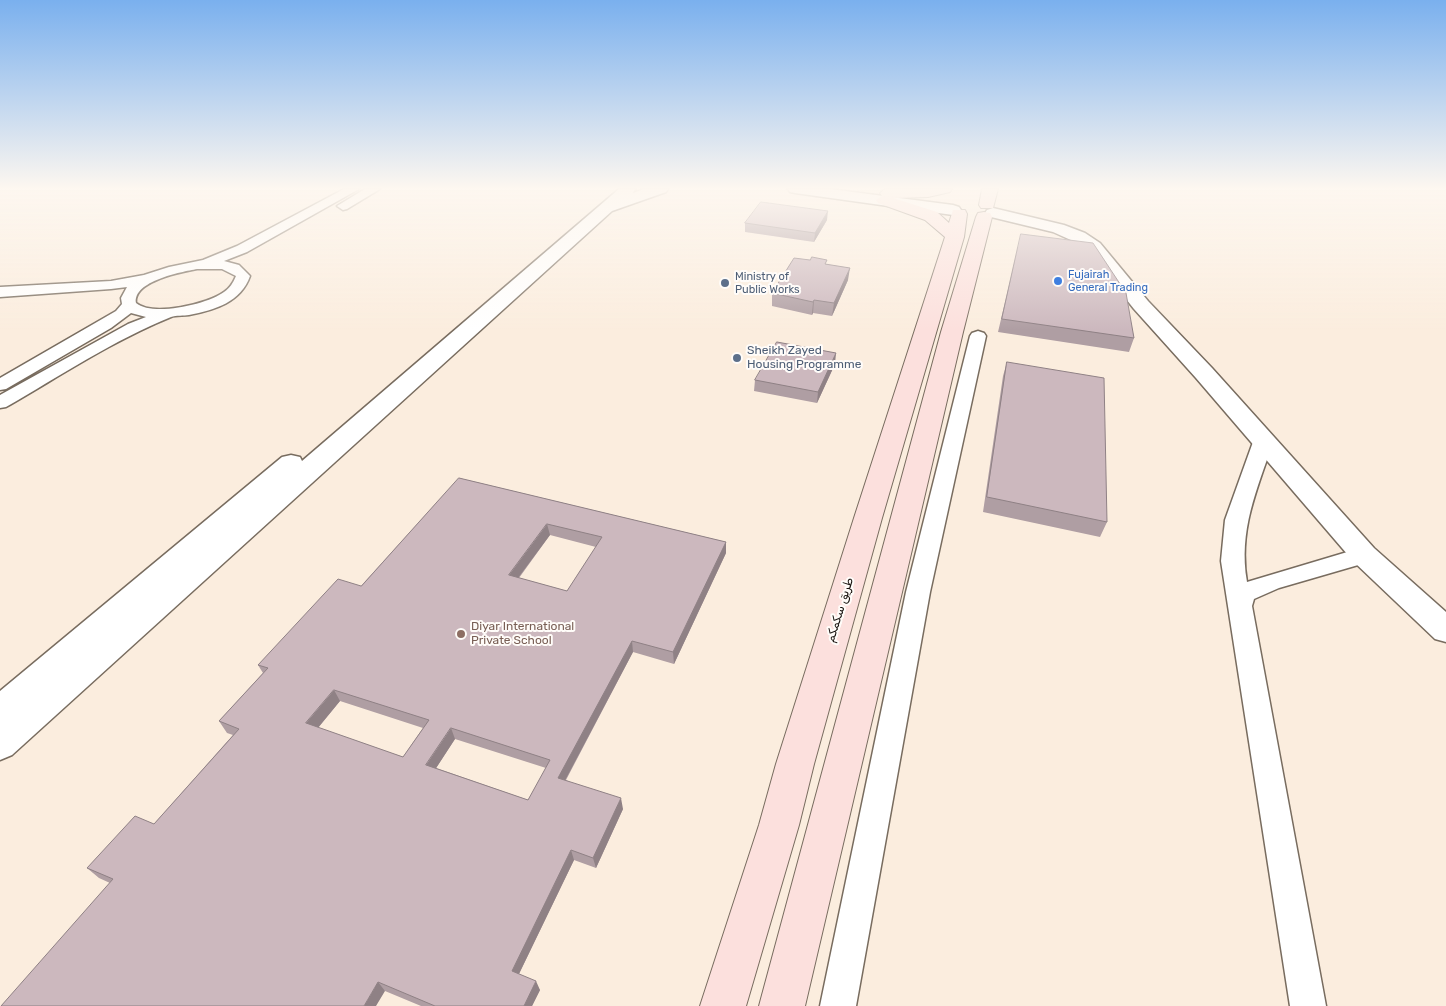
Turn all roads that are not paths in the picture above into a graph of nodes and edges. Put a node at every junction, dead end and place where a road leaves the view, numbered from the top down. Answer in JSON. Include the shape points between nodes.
{"nodes":[{"id":1,"x":266,"y":236,"type":"edge"},
{"id":2,"x":290,"y":236,"type":"edge"},
{"id":3,"x":555,"y":236,"type":"edge"},
{"id":4,"x":575,"y":236,"type":"edge"},
{"id":5,"x":964,"y":236,"type":"edge"},
{"id":6,"x":969,"y":236,"type":"edge"},
{"id":7,"x":1077,"y":236,"type":"edge"},
{"id":8,"x":248,"y":264,"type":"junction"},
{"id":9,"x":197,"y":265,"type":"junction"},
{"id":10,"x":149,"y":279,"type":"junction"},
{"id":11,"x":0,"y":292,"type":"edge"},
{"id":12,"x":0,"y":300,"type":"edge"},
{"id":13,"x":128,"y":302,"type":"junction"},
{"id":14,"x":176,"y":313,"type":"junction"},
{"id":15,"x":978,"y":336,"type":"dead end"},
{"id":16,"x":0,"y":385,"type":"edge"},
{"id":17,"x":0,"y":403,"type":"edge"},
{"id":18,"x":1264,"y":442,"type":"junction"},
{"id":19,"x":1364,"y":555,"type":"junction"},
{"id":20,"x":1240,"y":606,"type":"junction"},
{"id":21,"x":1446,"y":630,"type":"edge"},
{"id":22,"x":0,"y":711,"type":"edge"},
{"id":23,"x":0,"y":744,"type":"edge"},
{"id":24,"x":723,"y":1006,"type":"edge"},
{"id":25,"x":782,"y":1006,"type":"edge"},
{"id":26,"x":838,"y":1006,"type":"edge"},
{"id":27,"x":1308,"y":1006,"type":"edge"}],
"edges":[{"from":1,"to":9,"type":"street","via":[[242,249]]},
{"from":2,"to":8,"type":"street"},
{"from":3,"to":22,"type":"street"},
{"from":4,"to":23,"type":"street"},
{"from":5,"to":24,"type":"main road","name":"طريق سكمكم","via":[[865,527]]},
{"from":6,"to":25,"type":"main road","via":[[950,342]]},
{"from":7,"to":18,"type":"street","via":[[1094,247],[1141,305]]},
{"from":8,"to":9,"type":"street","via":[[236,269]]},
{"from":8,"to":14,"type":"street","via":[[240,287],[226,298]]},
{"from":9,"to":10,"type":"street"},
{"from":10,"to":11,"type":"street","via":[[111,285]]},
{"from":10,"to":13,"type":"street","via":[[133,289]]},
{"from":12,"to":13,"type":"street","via":[[90,297]]},
{"from":13,"to":14,"type":"street","via":[[134,309],[146,312]]},
{"from":13,"to":16,"type":"street","via":[[122,314],[106,325]]},
{"from":14,"to":17,"type":"street","via":[[134,327]]},
{"from":15,"to":26,"type":"street","via":[[918,592]]},
{"from":18,"to":19,"type":"street"},
{"from":18,"to":20,"type":"street","via":[[1236,520],[1232,561]]},
{"from":19,"to":20,"type":"street","via":[[1244,593]]},
{"from":19,"to":21,"type":"street"},
{"from":20,"to":27,"type":"street"}]}
